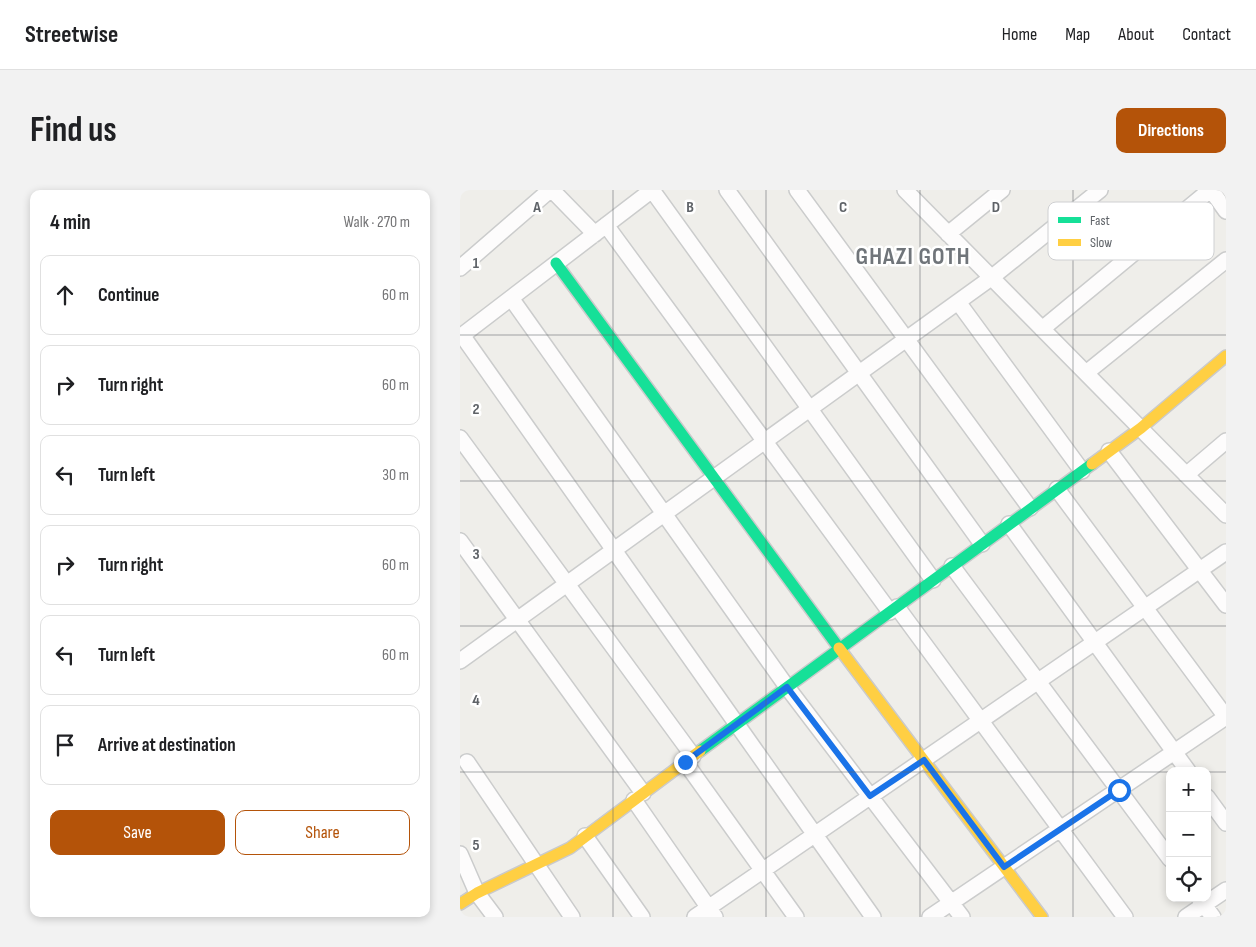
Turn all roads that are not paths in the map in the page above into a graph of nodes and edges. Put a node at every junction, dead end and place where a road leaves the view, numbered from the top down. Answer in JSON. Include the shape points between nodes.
{"nodes":[{"id":1,"x":551,"y":190,"type":"edge"},
{"id":2,"x":652,"y":190,"type":"edge"},
{"id":3,"x":727,"y":190,"type":"edge"},
{"id":4,"x":797,"y":190,"type":"edge"},
{"id":5,"x":904,"y":190,"type":"edge"},
{"id":6,"x":1002,"y":190,"type":"edge"},
{"id":7,"x":1100,"y":190,"type":"edge"},
{"id":8,"x":1210,"y":190,"type":"edge"},
{"id":9,"x":1085,"y":202,"type":"edge"},
{"id":10,"x":1195,"y":202,"type":"edge"},
{"id":11,"x":1226,"y":211,"type":"edge"},
{"id":12,"x":600,"y":229,"type":"junction"},
{"id":13,"x":1048,"y":232,"type":"edge"},
{"id":14,"x":948,"y":234,"type":"junction"},
{"id":15,"x":1125,"y":260,"type":"edge"},
{"id":16,"x":1226,"y":260,"type":"edge"},
{"id":17,"x":556,"y":263,"type":"junction"},
{"id":18,"x":460,"y":268,"type":"edge"},
{"id":19,"x":991,"y":278,"type":"junction"},
{"id":20,"x":511,"y":298,"type":"junction"},
{"id":21,"x":958,"y":302,"type":"junction"},
{"id":22,"x":1042,"y":329,"type":"junction"},
{"id":23,"x":461,"y":336,"type":"edge"},
{"id":24,"x":906,"y":339,"type":"junction"},
{"id":25,"x":1226,"y":356,"type":"edge"},
{"id":26,"x":859,"y":373,"type":"junction"},
{"id":27,"x":1086,"y":374,"type":"junction"},
{"id":28,"x":810,"y":409,"type":"junction"},
{"id":29,"x":1141,"y":428,"type":"junction"},
{"id":30,"x":460,"y":438,"type":"edge"},
{"id":31,"x":764,"y":441,"type":"junction"},
{"id":32,"x":1226,"y":442,"type":"edge"},
{"id":33,"x":1109,"y":451,"type":"junction"},
{"id":34,"x":1082,"y":471,"type":"junction"},
{"id":35,"x":1186,"y":475,"type":"junction"},
{"id":36,"x":714,"y":478,"type":"junction"},
{"id":37,"x":1057,"y":489,"type":"junction"},
{"id":38,"x":1030,"y":508,"type":"junction"},
{"id":39,"x":664,"y":514,"type":"junction"},
{"id":40,"x":1226,"y":515,"type":"edge"},
{"id":41,"x":1008,"y":524,"type":"junction"},
{"id":42,"x":460,"y":541,"type":"edge"},
{"id":43,"x":982,"y":544,"type":"junction"},
{"id":44,"x":614,"y":550,"type":"junction"},
{"id":45,"x":1226,"y":552,"type":"edge"},
{"id":46,"x":952,"y":566,"type":"junction"},
{"id":47,"x":1200,"y":570,"type":"junction"},
{"id":48,"x":933,"y":580,"type":"junction"},
{"id":49,"x":567,"y":584,"type":"junction"},
{"id":50,"x":1226,"y":605,"type":"edge"},
{"id":51,"x":1145,"y":608,"type":"junction"},
{"id":52,"x":893,"y":610,"type":"junction"},
{"id":53,"x":517,"y":620,"type":"junction"},
{"id":54,"x":1094,"y":642,"type":"junction"},
{"id":55,"x":840,"y":649,"type":"junction"},
{"id":56,"x":460,"y":661,"type":"edge"},
{"id":57,"x":1038,"y":681,"type":"junction"},
{"id":58,"x":787,"y":687,"type":"junction"},
{"id":59,"x":1226,"y":717,"type":"edge"},
{"id":60,"x":980,"y":721,"type":"junction"},
{"id":61,"x":737,"y":724,"type":"junction"},
{"id":62,"x":1175,"y":752,"type":"junction"},
{"id":63,"x":689,"y":759,"type":"junction"},
{"id":64,"x":924,"y":760,"type":"junction"},
{"id":65,"x":466,"y":762,"type":"dead end"},
{"id":66,"x":1185,"y":767,"type":"edge"},
{"id":67,"x":1119,"y":790,"type":"junction"},
{"id":68,"x":870,"y":796,"type":"junction"},
{"id":69,"x":638,"y":797,"type":"junction"},
{"id":70,"x":1211,"y":802,"type":"edge"},
{"id":71,"x":1226,"y":823,"type":"edge"},
{"id":72,"x":1060,"y":829,"type":"junction"},
{"id":73,"x":815,"y":834,"type":"junction"},
{"id":74,"x":585,"y":836,"type":"junction"},
{"id":75,"x":460,"y":854,"type":"edge"},
{"id":76,"x":1169,"y":857,"type":"edge"},
{"id":77,"x":536,"y":864,"type":"junction"},
{"id":78,"x":1004,"y":867,"type":"junction"},
{"id":79,"x":762,"y":870,"type":"junction"},
{"id":80,"x":1226,"y":890,"type":"edge"},
{"id":81,"x":477,"y":893,"type":"junction"},
{"id":82,"x":951,"y":903,"type":"junction"},
{"id":83,"x":460,"y":904,"type":"edge"},
{"id":84,"x":1205,"y":907,"type":"edge"},
{"id":85,"x":712,"y":912,"type":"edge"},
{"id":86,"x":495,"y":917,"type":"edge"},
{"id":87,"x":572,"y":917,"type":"edge"},
{"id":88,"x":642,"y":917,"type":"edge"},
{"id":89,"x":695,"y":917,"type":"edge"},
{"id":90,"x":796,"y":917,"type":"edge"},
{"id":91,"x":873,"y":917,"type":"edge"},
{"id":92,"x":930,"y":917,"type":"edge"},
{"id":93,"x":962,"y":917,"type":"edge"},
{"id":94,"x":1042,"y":917,"type":"edge"},
{"id":95,"x":1125,"y":917,"type":"edge"},
{"id":96,"x":1186,"y":917,"type":"edge"}],
"edges":[{"from":1,"to":12,"type":"street"},
{"from":1,"to":18,"type":"street"},
{"from":2,"to":12,"type":"street"},
{"from":2,"to":28,"type":"street"},
{"from":3,"to":26,"type":"street"},
{"from":4,"to":24,"type":"street"},
{"from":5,"to":14,"type":"street"},
{"from":6,"to":14,"type":"street"},
{"from":7,"to":9,"type":"street"},
{"from":8,"to":10,"type":"street"},
{"from":8,"to":11,"type":"street"},
{"from":12,"to":17,"type":"street"},
{"from":12,"to":31,"type":"street"},
{"from":13,"to":19,"type":"street"},
{"from":14,"to":19,"type":"street"},
{"from":15,"to":22,"type":"street"},
{"from":16,"to":27,"type":"street"},
{"from":17,"to":20,"type":"street"},
{"from":17,"to":36,"type":"street"},
{"from":19,"to":21,"type":"street"},
{"from":19,"to":22,"type":"street"},
{"from":20,"to":23,"type":"street"},
{"from":20,"to":39,"type":"street"},
{"from":21,"to":24,"type":"street"},
{"from":21,"to":34,"type":"street"},
{"from":22,"to":27,"type":"street"},
{"from":23,"to":44,"type":"street"},
{"from":24,"to":26,"type":"street"},
{"from":24,"to":38,"type":"street"},
{"from":25,"to":29,"type":"street"},
{"from":26,"to":28,"type":"street"},
{"from":26,"to":43,"type":"street"},
{"from":27,"to":29,"type":"street"},
{"from":28,"to":31,"type":"street"},
{"from":28,"to":48,"type":"street"},
{"from":29,"to":33,"type":"street"},
{"from":29,"to":35,"type":"street"},
{"from":30,"to":49,"type":"street"},
{"from":31,"to":36,"type":"street"},
{"from":31,"to":52,"type":"street"},
{"from":32,"to":35,"type":"street"},
{"from":33,"to":34,"type":"street"},
{"from":33,"to":47,"type":"street"},
{"from":34,"to":37,"type":"street"},
{"from":35,"to":40,"type":"street"},
{"from":36,"to":39,"type":"street"},
{"from":36,"to":55,"type":"street"},
{"from":37,"to":38,"type":"street"},
{"from":37,"to":51,"type":"street"},
{"from":38,"to":41,"type":"street"},
{"from":39,"to":44,"type":"street"},
{"from":39,"to":58,"type":"street"},
{"from":41,"to":43,"type":"street"},
{"from":41,"to":54,"type":"street"},
{"from":42,"to":53,"type":"street"},
{"from":43,"to":46,"type":"street"},
{"from":44,"to":49,"type":"street"},
{"from":44,"to":61,"type":"street"},
{"from":45,"to":47,"type":"street"},
{"from":46,"to":48,"type":"street"},
{"from":46,"to":57,"type":"street"},
{"from":47,"to":50,"type":"street"},
{"from":47,"to":51,"type":"street"},
{"from":48,"to":52,"type":"street"},
{"from":49,"to":53,"type":"street"},
{"from":49,"to":63,"type":"street"},
{"from":51,"to":54,"type":"street"},
{"from":51,"to":59,"type":"street"},
{"from":52,"to":55,"type":"street"},
{"from":52,"to":60,"type":"street"},
{"from":53,"to":56,"type":"street"},
{"from":53,"to":69,"type":"street"},
{"from":54,"to":57,"type":"street"},
{"from":54,"to":62,"type":"street"},
{"from":55,"to":58,"type":"street"},
{"from":55,"to":64,"type":"street"},
{"from":57,"to":60,"type":"street"},
{"from":57,"to":67,"type":"street"},
{"from":58,"to":61,"type":"street"},
{"from":58,"to":68,"type":"street"},
{"from":59,"to":62,"type":"street"},
{"from":60,"to":64,"type":"street"},
{"from":60,"to":72,"type":"street"},
{"from":61,"to":63,"type":"street"},
{"from":61,"to":73,"type":"street"},
{"from":62,"to":66,"type":"street"},
{"from":62,"to":67,"type":"street"},
{"from":63,"to":69,"type":"street"},
{"from":63,"to":79,"type":"street"},
{"from":64,"to":68,"type":"street"},
{"from":64,"to":78,"type":"street"},
{"from":65,"to":77,"type":"street"},
{"from":67,"to":72,"type":"street"},
{"from":67,"to":76,"type":"street"},
{"from":68,"to":73,"type":"street"},
{"from":68,"to":82,"type":"street"},
{"from":69,"to":74,"type":"street"},
{"from":69,"to":85,"type":"street"},
{"from":70,"to":71,"type":"street"},
{"from":72,"to":78,"type":"street"},
{"from":72,"to":95,"type":"street"},
{"from":73,"to":79,"type":"street"},
{"from":73,"to":91,"type":"street"},
{"from":74,"to":77,"type":"street","via":[[570,848]]},
{"from":74,"to":88,"type":"street"},
{"from":75,"to":81,"type":"street"},
{"from":77,"to":81,"type":"street"},
{"from":77,"to":87,"type":"street"},
{"from":78,"to":82,"type":"street"},
{"from":78,"to":94,"type":"street"},
{"from":79,"to":85,"type":"street"},
{"from":79,"to":90,"type":"street"},
{"from":80,"to":84,"type":"street"},
{"from":81,"to":83,"type":"street"},
{"from":81,"to":86,"type":"street"},
{"from":82,"to":92,"type":"street"},
{"from":82,"to":93,"type":"street"},
{"from":84,"to":96,"type":"street"},
{"from":85,"to":89,"type":"street"}]}
